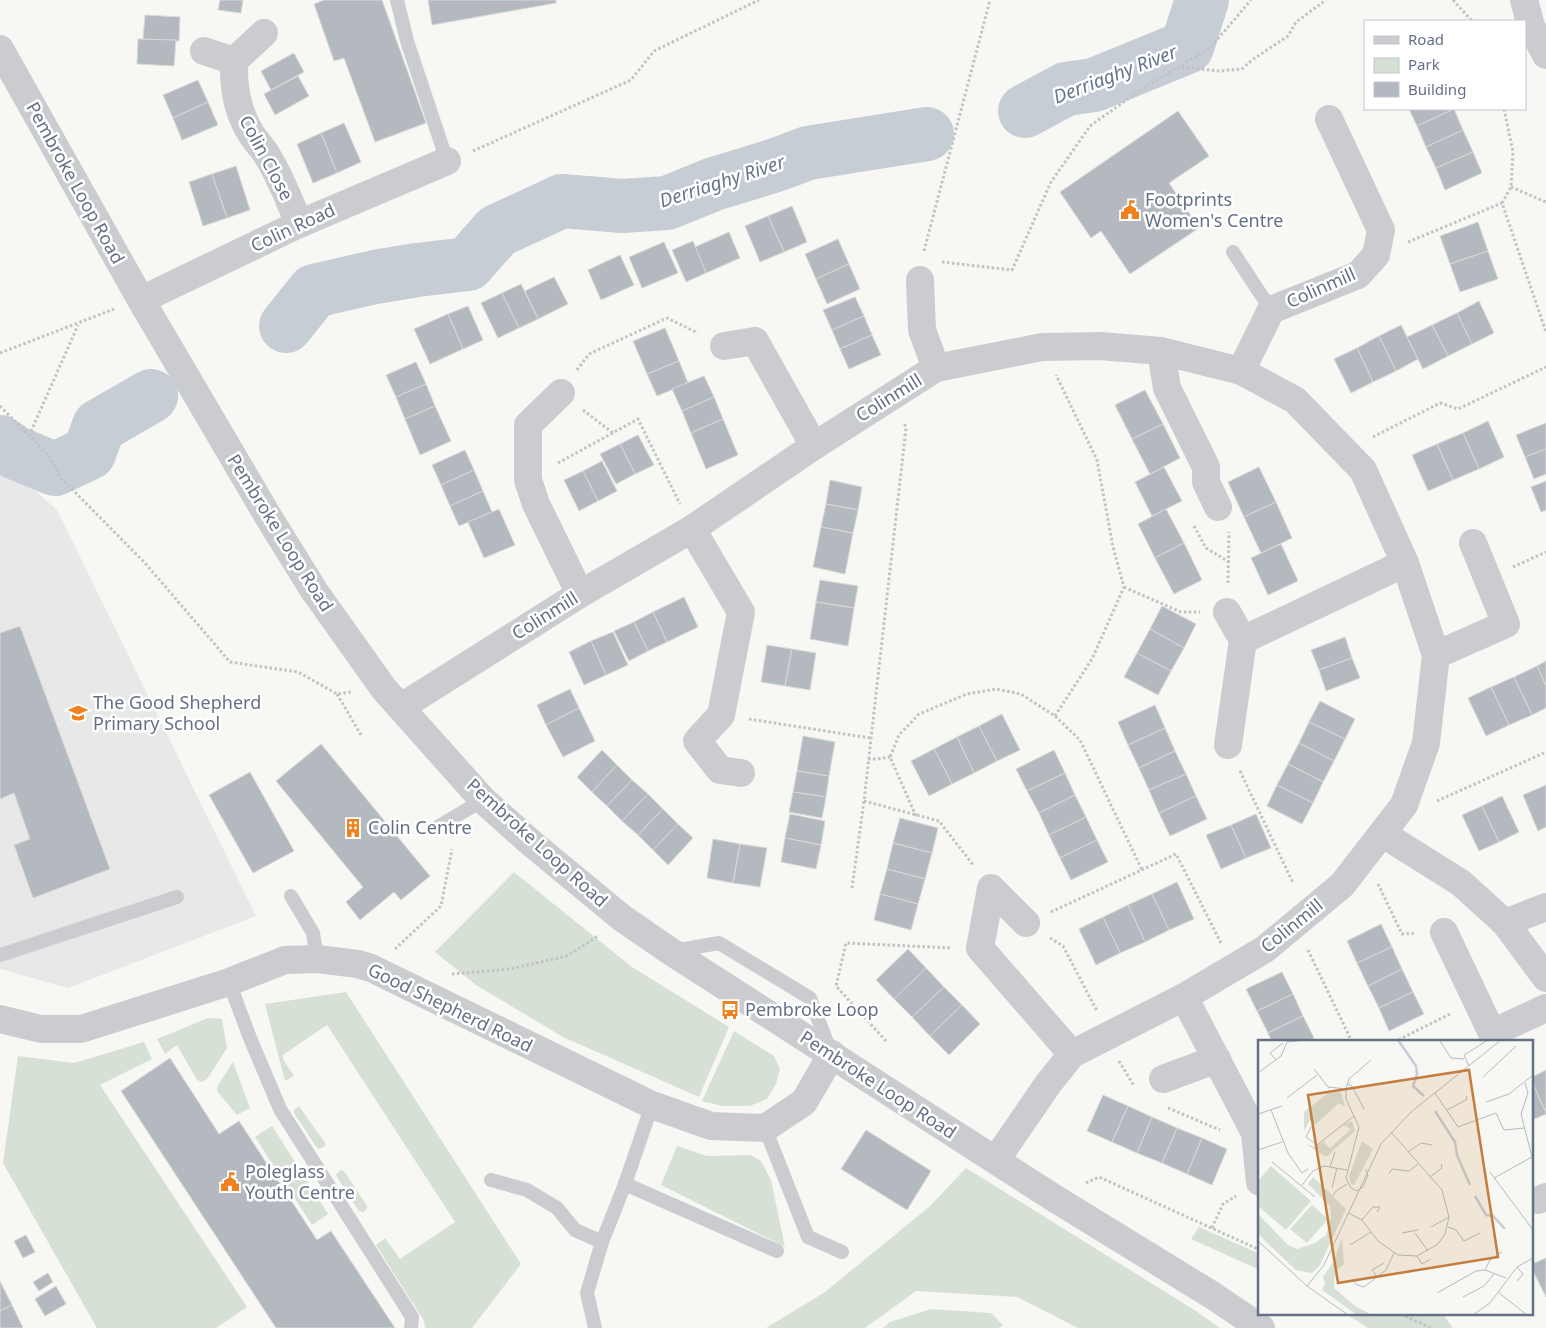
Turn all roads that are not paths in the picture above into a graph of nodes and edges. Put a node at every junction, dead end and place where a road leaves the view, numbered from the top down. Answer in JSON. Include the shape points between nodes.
{"nodes":[{"id":1,"x":396,"y":0,"type":"edge"},
{"id":2,"x":1524,"y":0,"type":"edge"},
{"id":3,"x":264,"y":33,"type":"dead end"},
{"id":4,"x":0,"y":49,"type":"edge"},
{"id":5,"x":204,"y":51,"type":"dead end"},
{"id":6,"x":1546,"y":55,"type":"edge"},
{"id":7,"x":234,"y":61,"type":"junction"},
{"id":8,"x":1329,"y":119,"type":"dead end"},
{"id":9,"x":447,"y":161,"type":"joint"},
{"id":10,"x":299,"y":224,"type":"junction"},
{"id":11,"x":1233,"y":252,"type":"dead end"},
{"id":12,"x":921,"y":270,"type":"road end"},
{"id":13,"x":129,"y":304,"type":"junction"},
{"id":14,"x":1270,"y":310,"type":"junction"},
{"id":15,"x":724,"y":346,"type":"road end"},
{"id":16,"x":1161,"y":351,"type":"junction"},
{"id":17,"x":936,"y":368,"type":"junction"},
{"id":18,"x":1241,"y":371,"type":"junction"},
{"id":19,"x":561,"y":394,"type":"road end"},
{"id":20,"x":814,"y":446,"type":"junction"},
{"id":21,"x":1218,"y":507,"type":"road end"},
{"id":22,"x":692,"y":529,"type":"junction"},
{"id":23,"x":1473,"y":544,"type":"dead end"},
{"id":24,"x":1405,"y":563,"type":"junction"},
{"id":25,"x":580,"y":594,"type":"junction"},
{"id":26,"x":1227,"y":612,"type":"road end"},
{"id":27,"x":1243,"y":640,"type":"junction"},
{"id":28,"x":1436,"y":655,"type":"junction"},
{"id":29,"x":401,"y":707,"type":"junction"},
{"id":30,"x":1228,"y":745,"type":"road end"},
{"id":31,"x":740,"y":773,"type":"dead end"},
{"id":32,"x":483,"y":800,"type":"junction"},
{"id":33,"x":436,"y":828,"type":"dead end"},
{"id":34,"x":1383,"y":834,"type":"junction"},
{"id":35,"x":291,"y":896,"type":"dead end"},
{"id":36,"x":177,"y":897,"type":"dead end"},
{"id":37,"x":1546,"y":908,"type":"edge"},
{"id":38,"x":1026,"y":922,"type":"road end"},
{"id":39,"x":1505,"y":923,"type":"junction"},
{"id":40,"x":1444,"y":932,"type":"road end"},
{"id":41,"x":670,"y":951,"type":"junction"},
{"id":42,"x":0,"y":955,"type":"edge"},
{"id":43,"x":317,"y":959,"type":"junction"},
{"id":44,"x":1546,"y":978,"type":"edge"},
{"id":45,"x":229,"y":982,"type":"junction"},
{"id":46,"x":1184,"y":997,"type":"junction"},
{"id":47,"x":1546,"y":1008,"type":"edge"},
{"id":48,"x":0,"y":1019,"type":"edge"},
{"id":49,"x":832,"y":1054,"type":"junction"},
{"id":50,"x":1072,"y":1054,"type":"junction"},
{"id":51,"x":1217,"y":1060,"type":"junction"},
{"id":52,"x":1163,"y":1079,"type":"dead end"},
{"id":53,"x":652,"y":1105,"type":"junction"},
{"id":54,"x":765,"y":1128,"type":"junction"},
{"id":55,"x":996,"y":1160,"type":"junction"},
{"id":56,"x":491,"y":1180,"type":"dead end"},
{"id":57,"x":626,"y":1184,"type":"junction"},
{"id":58,"x":1249,"y":1189,"type":"edge"},
{"id":59,"x":602,"y":1242,"type":"junction"},
{"id":60,"x":777,"y":1251,"type":"dead end"},
{"id":61,"x":842,"y":1252,"type":"dead end"},
{"id":62,"x":411,"y":1328,"type":"edge"},
{"id":63,"x":595,"y":1328,"type":"edge"},
{"id":64,"x":1262,"y":1328,"type":"edge"}],
"edges":[{"from":1,"to":9,"type":"lane"},
{"from":2,"to":6,"type":"street","via":[[1531,26]]},
{"from":3,"to":7,"type":"street"},
{"from":4,"to":13,"type":"street","name":"Pembroke Loop Road"},
{"from":5,"to":7,"type":"street"},
{"from":7,"to":10,"type":"street","name":"Colin Close","via":[[233,83],[241,113],[251,134],[268,156]]},
{"from":8,"to":14,"type":"street","name":"Colinmill","via":[[1381,230],[1376,255],[1358,275]]},
{"from":9,"to":10,"type":"street","name":"Colin Road"},
{"from":10,"to":13,"type":"street","name":"Colin Road"},
{"from":11,"to":14,"type":"lane"},
{"from":12,"to":17,"type":"street","name":"Colinmill","via":[[922,330]]},
{"from":13,"to":29,"type":"street","name":"Pembroke Loop Road","via":[[315,592],[384,689]]},
{"from":14,"to":18,"type":"street","name":"Colinmill"},
{"from":15,"to":20,"type":"street","via":[[755,341]]},
{"from":16,"to":17,"type":"street","name":"Colinmill","via":[[1100,346],[1042,347]]},
{"from":16,"to":18,"type":"street","name":"Colinmill"},
{"from":16,"to":21,"type":"street","via":[[1167,388],[1206,467],[1206,482]]},
{"from":17,"to":20,"type":"street","name":"Colinmill"},
{"from":18,"to":24,"type":"street","name":"Colinmill","via":[[1295,400],[1363,470]]},
{"from":19,"to":25,"type":"street","via":[[528,425],[528,480],[536,504]]},
{"from":20,"to":22,"type":"street","name":"Colinmill"},
{"from":22,"to":25,"type":"street","name":"Colinmill"},
{"from":22,"to":31,"type":"street","via":[[741,612],[721,715],[697,741],[720,770]]},
{"from":23,"to":28,"type":"street","via":[[1506,624]]},
{"from":24,"to":27,"type":"street"},
{"from":24,"to":28,"type":"street","name":"Colinmill"},
{"from":25,"to":29,"type":"street","name":"Colinmill"},
{"from":26,"to":27,"type":"street"},
{"from":27,"to":30,"type":"street"},
{"from":28,"to":34,"type":"street","name":"Colinmill","via":[[1426,743],[1404,805]]},
{"from":29,"to":32,"type":"street","name":"Pembroke Loop Road"},
{"from":32,"to":33,"type":"lane"},
{"from":32,"to":41,"type":"street","name":"Pembroke Loop Road","via":[[622,918]]},
{"from":34,"to":39,"type":"street","via":[[1461,883]]},
{"from":34,"to":46,"type":"street","name":"Colinmill","via":[[1342,885],[1265,950]]},
{"from":35,"to":43,"type":"lane","via":[[313,933]]},
{"from":36,"to":42,"type":"lane"},
{"from":37,"to":39,"type":"street"},
{"from":38,"to":50,"type":"street","via":[[991,888],[980,948]]},
{"from":39,"to":44,"type":"street"},
{"from":40,"to":47,"type":"street","via":[[1492,1033]]},
{"from":41,"to":49,"type":"street","name":"Pembroke Loop Road"},
{"from":41,"to":49,"type":"lane","via":[[719,943],[810,998]]},
{"from":43,"to":45,"type":"street","name":"Good Shepherd Road","via":[[285,960]]},
{"from":43,"to":53,"type":"street","name":"Good Shepherd Road","via":[[371,968]]},
{"from":45,"to":48,"type":"street","name":"Good Shepherd Road","via":[[80,1029],[41,1029]]},
{"from":45,"to":62,"type":"lane","via":[[280,1109],[412,1318]]},
{"from":46,"to":50,"type":"street","name":"Colinmill"},
{"from":46,"to":51,"type":"street"},
{"from":49,"to":54,"type":"street","via":[[804,1102]]},
{"from":49,"to":55,"type":"street","name":"Pembroke Loop Road"},
{"from":50,"to":55,"type":"street","name":"Colinmill"},
{"from":51,"to":52,"type":"street"},
{"from":51,"to":58,"type":"street","via":[[1255,1133]]},
{"from":53,"to":54,"type":"street","name":"Good Shepherd Road","via":[[712,1126]]},
{"from":53,"to":57,"type":"lane"},
{"from":54,"to":61,"type":"lane","via":[[808,1237]]},
{"from":55,"to":64,"type":"street","name":"Pembroke Loop Road"},
{"from":56,"to":59,"type":"lane","via":[[527,1190],[557,1208],[575,1230]]},
{"from":57,"to":59,"type":"lane"},
{"from":57,"to":60,"type":"lane"},
{"from":59,"to":63,"type":"lane","via":[[587,1293]]}]}
